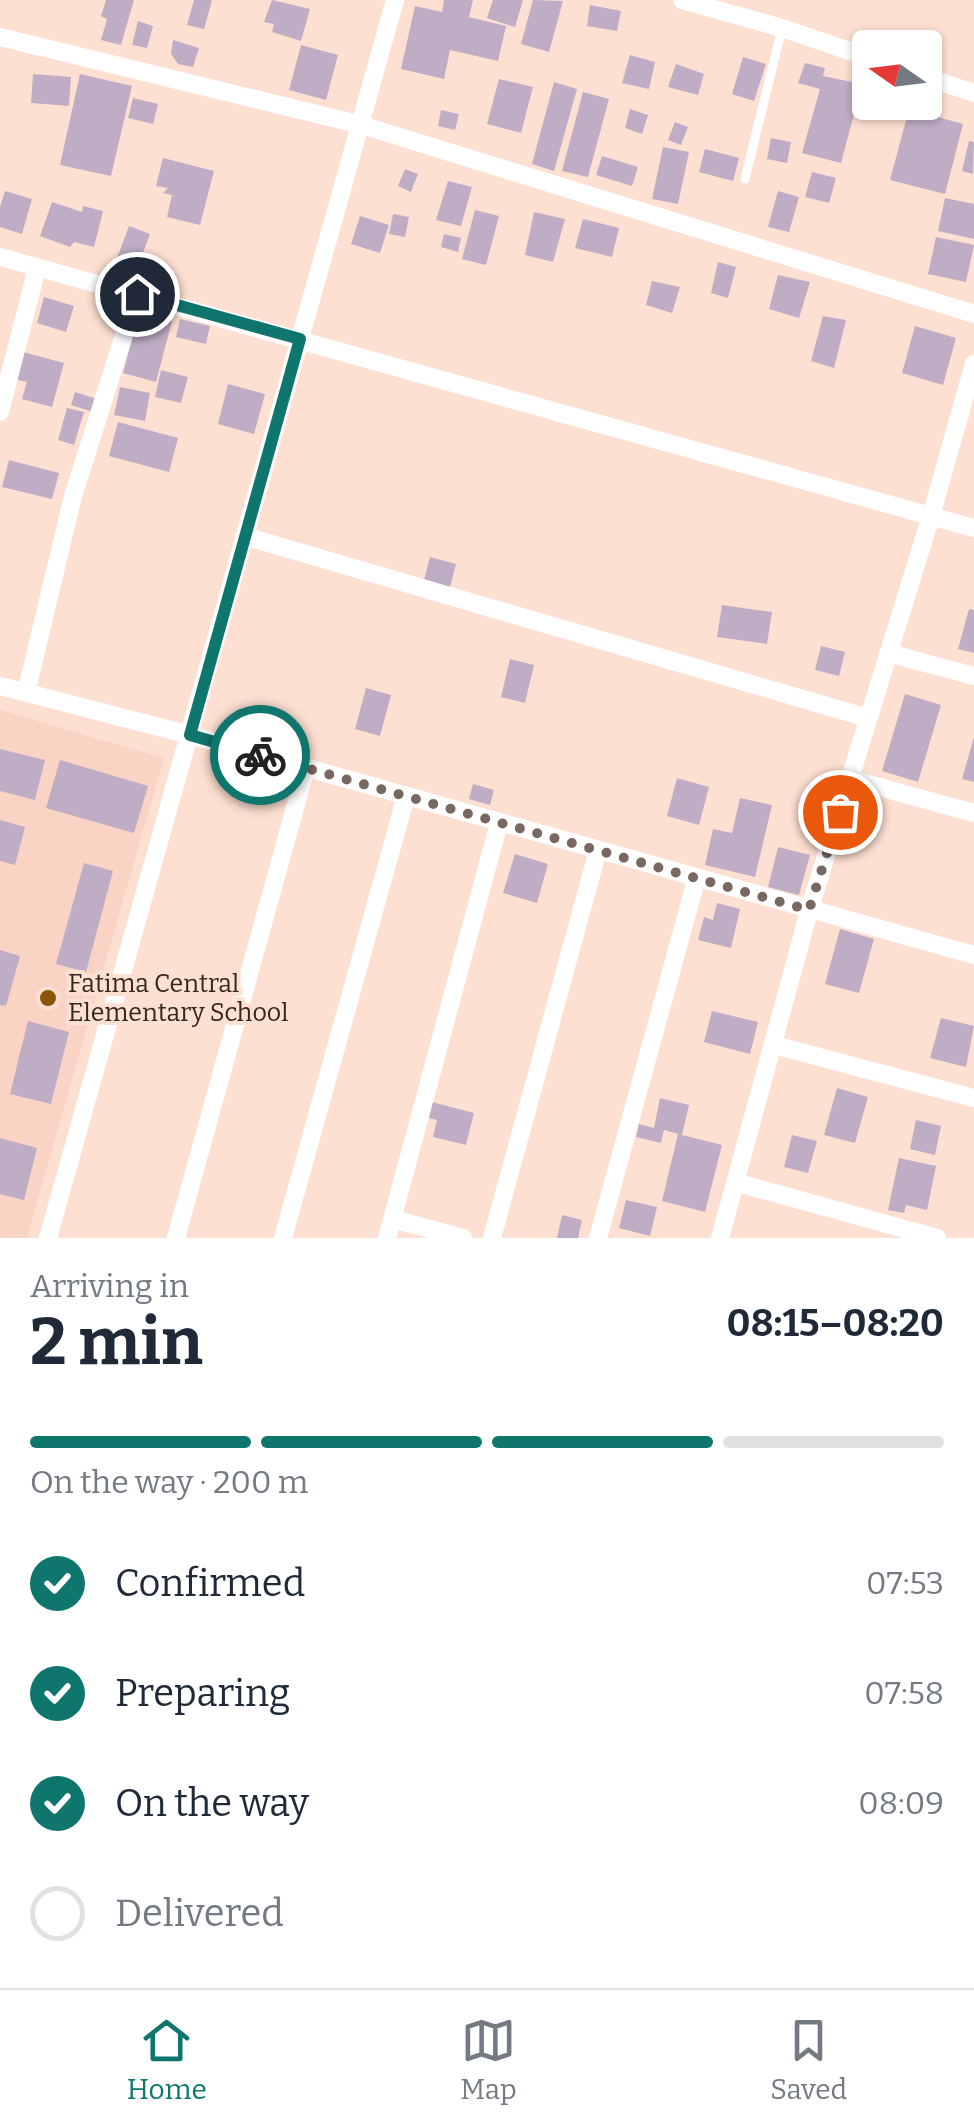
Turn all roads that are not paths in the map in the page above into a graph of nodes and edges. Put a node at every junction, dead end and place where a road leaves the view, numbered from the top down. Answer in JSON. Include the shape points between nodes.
{"nodes":[{"id":1,"x":394,"y":0,"type":"edge"},
{"id":2,"x":682,"y":0,"type":"edge"},
{"id":3,"x":782,"y":28,"type":"junction"},
{"id":4,"x":0,"y":37,"type":"edge"},
{"id":5,"x":852,"y":52,"type":"edge"},
{"id":6,"x":942,"y":83,"type":"edge"},
{"id":7,"x":974,"y":93,"type":"edge"},
{"id":8,"x":358,"y":124,"type":"junction"},
{"id":9,"x":744,"y":179,"type":"dead end"},
{"id":10,"x":0,"y":258,"type":"edge"},
{"id":11,"x":37,"y":268,"type":"junction"},
{"id":12,"x":137,"y":294,"type":"junction"},
{"id":13,"x":974,"y":314,"type":"edge"},
{"id":14,"x":300,"y":339,"type":"junction"},
{"id":15,"x":974,"y":364,"type":"edge"},
{"id":16,"x":0,"y":412,"type":"edge"},
{"id":17,"x":931,"y":516,"type":"junction"},
{"id":18,"x":974,"y":528,"type":"edge"},
{"id":19,"x":244,"y":536,"type":"junction"},
{"id":20,"x":888,"y":652,"type":"junction"},
{"id":21,"x":974,"y":676,"type":"edge"},
{"id":22,"x":0,"y":686,"type":"edge"},
{"id":23,"x":26,"y":693,"type":"junction"},
{"id":24,"x":868,"y":718,"type":"junction"},
{"id":25,"x":190,"y":735,"type":"junction"},
{"id":26,"x":306,"y":768,"type":"junction"},
{"id":27,"x":850,"y":778,"type":"junction"},
{"id":28,"x":406,"y":796,"type":"junction"},
{"id":29,"x":974,"y":813,"type":"edge"},
{"id":30,"x":499,"y":822,"type":"junction"},
{"id":31,"x":598,"y":850,"type":"junction"},
{"id":32,"x":697,"y":876,"type":"junction"},
{"id":33,"x":809,"y":910,"type":"junction"},
{"id":34,"x":974,"y":955,"type":"edge"},
{"id":35,"x":774,"y":1044,"type":"junction"},
{"id":36,"x":974,"y":1098,"type":"edge"},
{"id":37,"x":735,"y":1182,"type":"junction"},
{"id":38,"x":390,"y":1229,"type":"edge"},
{"id":39,"x":48,"y":1238,"type":"edge"},
{"id":40,"x":176,"y":1238,"type":"edge"},
{"id":41,"x":283,"y":1238,"type":"edge"},
{"id":42,"x":463,"y":1238,"type":"edge"},
{"id":43,"x":492,"y":1238,"type":"edge"},
{"id":44,"x":598,"y":1238,"type":"edge"},
{"id":45,"x":720,"y":1238,"type":"edge"},
{"id":46,"x":937,"y":1238,"type":"edge"}],
"edges":[{"from":1,"to":8,"type":"street"},
{"from":2,"to":3,"type":"street"},
{"from":3,"to":5,"type":"street"},
{"from":3,"to":9,"type":"lane"},
{"from":4,"to":8,"type":"street"},
{"from":6,"to":7,"type":"street"},
{"from":8,"to":13,"type":"street"},
{"from":8,"to":14,"type":"street"},
{"from":10,"to":11,"type":"street"},
{"from":11,"to":12,"type":"street"},
{"from":11,"to":16,"type":"street"},
{"from":12,"to":14,"type":"street"},
{"from":12,"to":23,"type":"street","via":[[74,496]]},
{"from":14,"to":17,"type":"street"},
{"from":14,"to":19,"type":"street"},
{"from":15,"to":17,"type":"street"},
{"from":17,"to":18,"type":"street"},
{"from":17,"to":20,"type":"street"},
{"from":19,"to":24,"type":"street"},
{"from":19,"to":25,"type":"street"},
{"from":20,"to":21,"type":"street"},
{"from":20,"to":24,"type":"street"},
{"from":22,"to":23,"type":"street"},
{"from":23,"to":25,"type":"street"},
{"from":24,"to":27,"type":"street"},
{"from":25,"to":26,"type":"street"},
{"from":25,"to":39,"type":"street"},
{"from":26,"to":28,"type":"street"},
{"from":26,"to":40,"type":"street"},
{"from":27,"to":29,"type":"street"},
{"from":27,"to":33,"type":"street"},
{"from":28,"to":30,"type":"street"},
{"from":28,"to":41,"type":"street"},
{"from":30,"to":31,"type":"street"},
{"from":30,"to":38,"type":"street"},
{"from":31,"to":32,"type":"street"},
{"from":31,"to":43,"type":"street"},
{"from":32,"to":33,"type":"street"},
{"from":32,"to":44,"type":"street"},
{"from":33,"to":34,"type":"street"},
{"from":33,"to":35,"type":"street"},
{"from":35,"to":36,"type":"street"},
{"from":35,"to":37,"type":"street"},
{"from":37,"to":45,"type":"street"},
{"from":37,"to":46,"type":"street"},
{"from":38,"to":42,"type":"street"}]}
